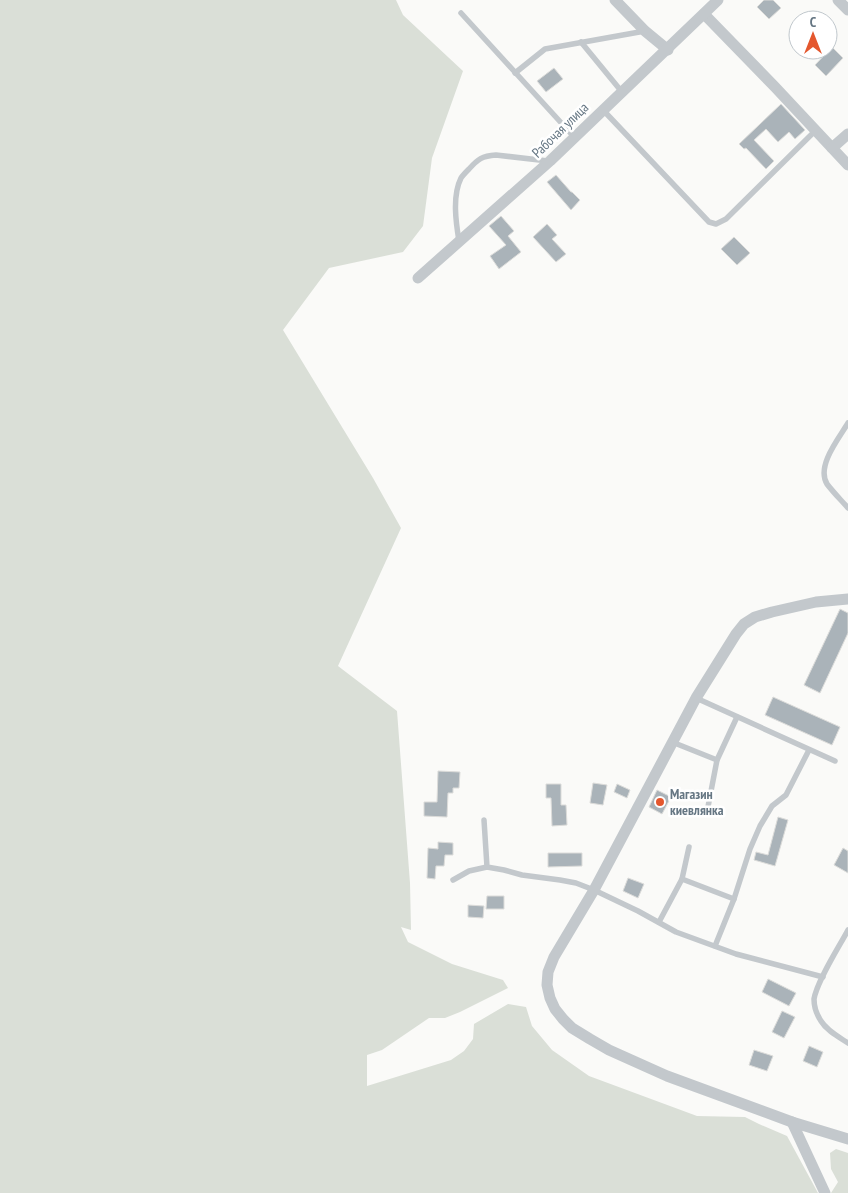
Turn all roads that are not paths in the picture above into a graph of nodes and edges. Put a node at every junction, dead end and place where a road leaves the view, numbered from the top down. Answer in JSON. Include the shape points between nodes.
{"nodes":[{"id":1,"x":615,"y":0,"type":"edge"},
{"id":2,"x":718,"y":0,"type":"edge"},
{"id":3,"x":838,"y":0,"type":"edge"},
{"id":4,"x":848,"y":10,"type":"edge"},
{"id":5,"x":461,"y":13,"type":"dead end"},
{"id":6,"x":704,"y":14,"type":"junction"},
{"id":7,"x":645,"y":30,"type":"junction"},
{"id":8,"x":581,"y":42,"type":"junction"},
{"id":9,"x":668,"y":50,"type":"junction"},
{"id":10,"x":515,"y":73,"type":"junction"},
{"id":11,"x":622,"y":92,"type":"junction"},
{"id":12,"x":603,"y":110,"type":"junction"},
{"id":13,"x":815,"y":131,"type":"junction"},
{"id":14,"x":848,"y":134,"type":"edge"},
{"id":15,"x":575,"y":138,"type":"junction"},
{"id":16,"x":832,"y":148,"type":"junction"},
{"id":17,"x":550,"y":161,"type":"junction"},
{"id":18,"x":848,"y":165,"type":"edge"},
{"id":19,"x":459,"y":242,"type":"junction"},
{"id":20,"x":418,"y":278,"type":"dead end"},
{"id":21,"x":848,"y":423,"type":"edge"},
{"id":22,"x":848,"y":508,"type":"edge"},
{"id":23,"x":848,"y":599,"type":"edge"},
{"id":24,"x":696,"y":698,"type":"junction"},
{"id":25,"x":737,"y":717,"type":"junction"},
{"id":26,"x":672,"y":742,"type":"junction"},
{"id":27,"x":809,"y":750,"type":"junction"},
{"id":28,"x":717,"y":760,"type":"junction"},
{"id":29,"x":835,"y":761,"type":"dead end"},
{"id":30,"x":707,"y":812,"type":"dead end"},
{"id":31,"x":484,"y":820,"type":"dead end"},
{"id":32,"x":689,"y":847,"type":"dead end"},
{"id":33,"x":488,"y":867,"type":"junction"},
{"id":34,"x":682,"y":879,"type":"junction"},
{"id":35,"x":453,"y":880,"type":"dead end"},
{"id":36,"x":594,"y":890,"type":"junction"},
{"id":37,"x":734,"y":899,"type":"junction"},
{"id":38,"x":659,"y":922,"type":"junction"},
{"id":39,"x":848,"y":930,"type":"edge"},
{"id":40,"x":715,"y":946,"type":"junction"},
{"id":41,"x":823,"y":977,"type":"junction"},
{"id":42,"x":848,"y":1043,"type":"edge"},
{"id":43,"x":792,"y":1122,"type":"junction"},
{"id":44,"x":848,"y":1139,"type":"edge"},
{"id":45,"x":825,"y":1193,"type":"edge"}],
"edges":[{"from":1,"to":7,"type":"street"},
{"from":2,"to":6,"type":"street","name":"Рабочая улица"},
{"from":3,"to":4,"type":"street"},
{"from":5,"to":10,"type":"lane"},
{"from":6,"to":9,"type":"street","name":"Рабочая улица"},
{"from":6,"to":13,"type":"street"},
{"from":7,"to":8,"type":"lane"},
{"from":7,"to":9,"type":"street"},
{"from":8,"to":10,"type":"lane","via":[[544,49]]},
{"from":8,"to":11,"type":"lane"},
{"from":9,"to":11,"type":"street","name":"Рабочая улица"},
{"from":10,"to":15,"type":"lane"},
{"from":11,"to":12,"type":"street","name":"Рабочая улица"},
{"from":12,"to":13,"type":"lane","via":[[709,222],[716,224],[726,219]]},
{"from":12,"to":15,"type":"street","name":"Рабочая улица"},
{"from":13,"to":16,"type":"street"},
{"from":14,"to":16,"type":"street"},
{"from":15,"to":17,"type":"street","name":"Рабочая улица"},
{"from":16,"to":18,"type":"street"},
{"from":17,"to":19,"type":"street","name":"Рабочая улица"},
{"from":17,"to":19,"type":"lane","via":[[496,155],[477,160],[461,178],[458,189],[455,212]]},
{"from":19,"to":20,"type":"street","name":"Рабочая улица"},
{"from":21,"to":22,"type":"lane","via":[[824,467],[827,483]]},
{"from":23,"to":24,"type":"street","via":[[772,612],[744,624]]},
{"from":24,"to":25,"type":"lane"},
{"from":24,"to":26,"type":"street"},
{"from":25,"to":27,"type":"lane"},
{"from":25,"to":28,"type":"lane"},
{"from":26,"to":28,"type":"lane"},
{"from":26,"to":36,"type":"street"},
{"from":27,"to":29,"type":"lane"},
{"from":27,"to":37,"type":"lane","via":[[786,795],[772,806],[760,826]]},
{"from":28,"to":30,"type":"lane"},
{"from":31,"to":33,"type":"lane"},
{"from":32,"to":34,"type":"lane"},
{"from":33,"to":35,"type":"lane","via":[[469,871]]},
{"from":33,"to":36,"type":"lane","via":[[576,883]]},
{"from":34,"to":37,"type":"lane"},
{"from":34,"to":38,"type":"lane"},
{"from":36,"to":38,"type":"lane"},
{"from":36,"to":43,"type":"street","via":[[548,972],[550,998],[563,1019],[590,1039],[635,1062]]},
{"from":37,"to":40,"type":"lane"},
{"from":38,"to":40,"type":"lane"},
{"from":39,"to":41,"type":"lane"},
{"from":40,"to":41,"type":"lane"},
{"from":41,"to":42,"type":"lane","via":[[814,1000],[816,1010],[822,1022]]},
{"from":43,"to":44,"type":"street"},
{"from":43,"to":45,"type":"street"}]}
